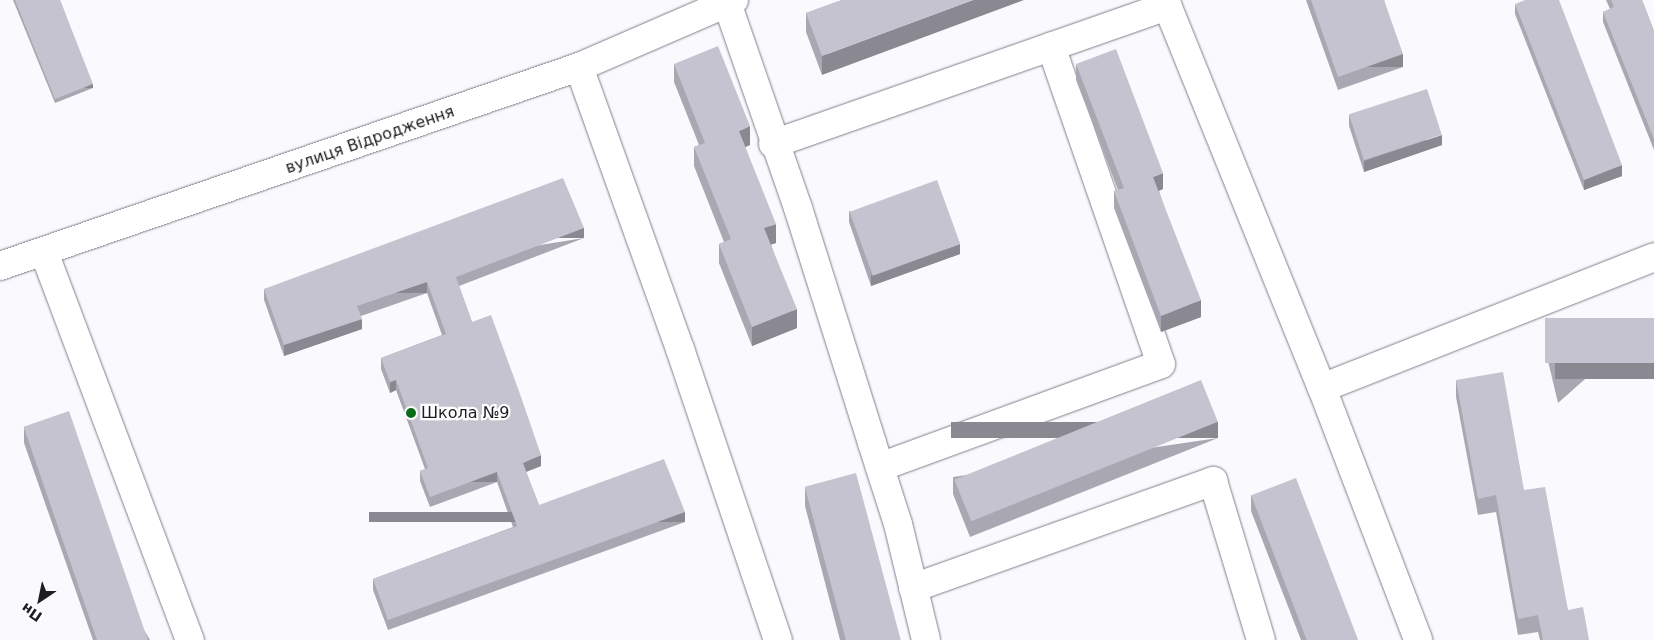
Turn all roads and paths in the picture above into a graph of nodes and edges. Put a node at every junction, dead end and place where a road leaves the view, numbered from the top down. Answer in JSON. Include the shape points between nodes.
{"nodes":[{"id":1,"x":730,"y":2,"type":"edge"},
{"id":2,"x":1166,"y":3,"type":"edge"},
{"id":3,"x":1051,"y":46,"type":"junction"},
{"id":4,"x":579,"y":68,"type":"junction"},
{"id":5,"x":773,"y":144,"type":"junction"},
{"id":6,"x":44,"y":252,"type":"junction"},
{"id":7,"x":1654,"y":257,"type":"edge"},
{"id":8,"x":0,"y":266,"type":"edge"},
{"id":9,"x":1322,"y":388,"type":"junction"},
{"id":10,"x":880,"y":467,"type":"junction"},
{"id":11,"x":914,"y":588,"type":"junction"},
{"id":12,"x":190,"y":640,"type":"edge"},
{"id":13,"x":778,"y":640,"type":"edge"},
{"id":14,"x":926,"y":640,"type":"edge"},
{"id":15,"x":1261,"y":640,"type":"edge"},
{"id":16,"x":1418,"y":640,"type":"edge"}],
"edges":[{"from":1,"to":4,"type":"street","name":"вулиця Відродження"},
{"from":1,"to":5,"type":"street"},
{"from":2,"to":3,"type":"street"},
{"from":2,"to":9,"type":"street"},
{"from":3,"to":5,"type":"street"},
{"from":3,"to":10,"type":"street","via":[[1161,364]]},
{"from":4,"to":6,"type":"street","name":"вулиця Відродження"},
{"from":4,"to":13,"type":"street","via":[[680,349]]},
{"from":5,"to":10,"type":"street","via":[[798,208]]},
{"from":6,"to":8,"type":"street","name":"вулиця Відродження"},
{"from":6,"to":12,"type":"street"},
{"from":7,"to":9,"type":"street"},
{"from":9,"to":16,"type":"street"},
{"from":10,"to":11,"type":"street"},
{"from":11,"to":14,"type":"street"},
{"from":11,"to":15,"type":"street","via":[[1213,481]]}]}
